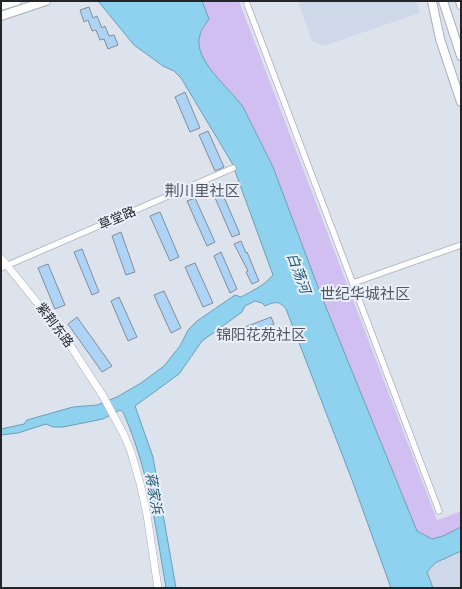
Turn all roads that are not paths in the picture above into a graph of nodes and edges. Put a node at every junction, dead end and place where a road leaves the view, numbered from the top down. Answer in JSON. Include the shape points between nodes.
{"nodes":[{"id":1,"x":17,"y":1,"type":"edge"},
{"id":2,"x":46,"y":1,"type":"edge"},
{"id":3,"x":432,"y":1,"type":"edge"},
{"id":4,"x":443,"y":1,"type":"edge"},
{"id":5,"x":460,"y":1,"type":"edge"},
{"id":6,"x":247,"y":4,"type":"dead end"},
{"id":7,"x":461,"y":5,"type":"edge"},
{"id":8,"x":1,"y":6,"type":"edge"},
{"id":9,"x":1,"y":16,"type":"edge"},
{"id":10,"x":461,"y":56,"type":"edge"},
{"id":11,"x":461,"y":102,"type":"edge"},
{"id":12,"x":233,"y":168,"type":"dead end"},
{"id":13,"x":461,"y":245,"type":"edge"},
{"id":14,"x":1,"y":258,"type":"edge"},
{"id":15,"x":3,"y":266,"type":"edge"},
{"id":16,"x":353,"y":283,"type":"junction"},
{"id":17,"x":115,"y":420,"type":"junction"},
{"id":18,"x":439,"y":511,"type":"dead end"},
{"id":19,"x":154,"y":588,"type":"edge"},
{"id":20,"x":158,"y":588,"type":"edge"}],
"edges":[{"from":1,"to":8,"type":"main road"},
{"from":2,"to":9,"type":"main road"},
{"from":3,"to":11,"type":"main road","via":[[440,39]]},
{"from":4,"to":10,"type":"main road"},
{"from":5,"to":7,"type":"main road"},
{"from":6,"to":16,"type":"street"},
{"from":12,"to":15,"type":"street","name":"草堂路"},
{"from":13,"to":16,"type":"street"},
{"from":14,"to":15,"type":"street","name":"紫荆东路"},
{"from":15,"to":17,"type":"street","name":"紫荆东路","via":[[57,331]]},
{"from":16,"to":18,"type":"street"},
{"from":17,"to":19,"type":"street","via":[[134,473]]},
{"from":17,"to":20,"type":"street","via":[[131,452],[140,483]]}]}
